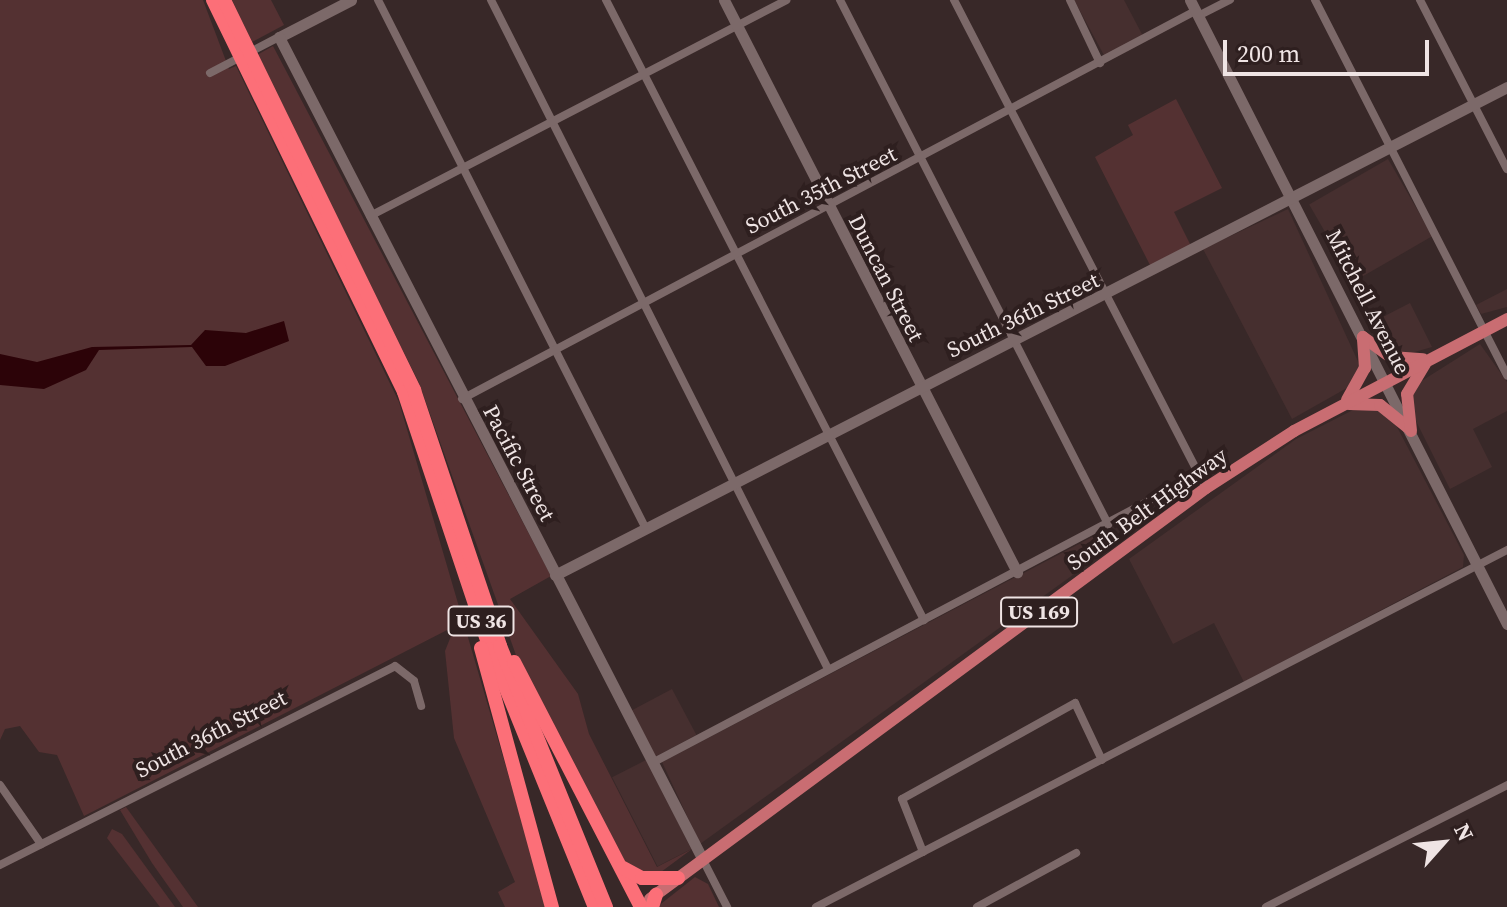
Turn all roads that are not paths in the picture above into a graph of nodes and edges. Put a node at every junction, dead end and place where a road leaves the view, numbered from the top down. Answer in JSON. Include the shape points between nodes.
{"nodes":[{"id":1,"x":213,"y":0,"type":"edge"},
{"id":2,"x":224,"y":0,"type":"edge"},
{"id":3,"x":351,"y":0,"type":"edge"},
{"id":4,"x":378,"y":0,"type":"edge"},
{"id":5,"x":491,"y":0,"type":"edge"},
{"id":6,"x":606,"y":0,"type":"edge"},
{"id":7,"x":724,"y":0,"type":"edge"},
{"id":8,"x":786,"y":0,"type":"edge"},
{"id":9,"x":840,"y":0,"type":"edge"},
{"id":10,"x":954,"y":0,"type":"edge"},
{"id":11,"x":1070,"y":0,"type":"edge"},
{"id":12,"x":1230,"y":0,"type":"edge"},
{"id":13,"x":1315,"y":0,"type":"edge"},
{"id":14,"x":1420,"y":0,"type":"edge"},
{"id":15,"x":1194,"y":9,"type":"edge"},
{"id":16,"x":737,"y":25,"type":"junction"},
{"id":17,"x":273,"y":40,"type":"junction"},
{"id":18,"x":1100,"y":63,"type":"junction"},
{"id":19,"x":210,"y":73,"type":"dead end"},
{"id":20,"x":644,"y":74,"type":"junction"},
{"id":21,"x":1507,"y":87,"type":"edge"},
{"id":22,"x":1473,"y":104,"type":"junction"},
{"id":23,"x":1011,"y":111,"type":"junction"},
{"id":24,"x":553,"y":121,"type":"junction"},
{"id":25,"x":1390,"y":148,"type":"junction"},
{"id":26,"x":922,"y":158,"type":"junction"},
{"id":27,"x":465,"y":169,"type":"junction"},
{"id":28,"x":1507,"y":169,"type":"edge"},
{"id":29,"x":1292,"y":199,"type":"junction"},
{"id":30,"x":827,"y":207,"type":"junction"},
{"id":31,"x":370,"y":216,"type":"junction"},
{"id":32,"x":736,"y":254,"type":"junction"},
{"id":33,"x":1104,"y":297,"type":"junction"},
{"id":34,"x":644,"y":303,"type":"junction"},
{"id":35,"x":1507,"y":319,"type":"edge"},
{"id":36,"x":1484,"y":331,"type":"junction"},
{"id":37,"x":1363,"y":337,"type":"junction"},
{"id":38,"x":1013,"y":341,"type":"junction"},
{"id":39,"x":555,"y":350,"type":"junction"},
{"id":40,"x":1430,"y":359,"type":"junction"},
{"id":41,"x":1507,"y":376,"type":"edge"},
{"id":42,"x":1386,"y":381,"type":"junction"},
{"id":43,"x":921,"y":388,"type":"junction"},
{"id":44,"x":462,"y":399,"type":"junction"},
{"id":45,"x":1342,"y":405,"type":"junction"},
{"id":46,"x":1411,"y":431,"type":"junction"},
{"id":47,"x":827,"y":436,"type":"junction"},
{"id":48,"x":1198,"y":475,"type":"junction"},
{"id":49,"x":735,"y":483,"type":"junction"},
{"id":50,"x":1206,"y":488,"type":"junction"},
{"id":51,"x":1108,"y":524,"type":"junction"},
{"id":52,"x":646,"y":529,"type":"junction"},
{"id":53,"x":1507,"y":550,"type":"edge"},
{"id":54,"x":460,"y":558,"type":"junction"},
{"id":55,"x":1478,"y":564,"type":"junction"},
{"id":56,"x":1017,"y":572,"type":"junction"},
{"id":57,"x":555,"y":575,"type":"junction"},
{"id":58,"x":481,"y":589,"type":"junction"},
{"id":59,"x":924,"y":620,"type":"junction"},
{"id":60,"x":1507,"y":624,"type":"edge"},
{"id":61,"x":828,"y":669,"type":"junction"},
{"id":62,"x":421,"y":706,"type":"dead end"},
{"id":63,"x":1102,"y":760,"type":"junction"},
{"id":64,"x":652,"y":763,"type":"junction"},
{"id":65,"x":0,"y":785,"type":"edge"},
{"id":66,"x":1507,"y":785,"type":"edge"},
{"id":67,"x":41,"y":844,"type":"junction"},
{"id":68,"x":923,"y":852,"type":"junction"},
{"id":69,"x":1076,"y":853,"type":"dead end"},
{"id":70,"x":703,"y":860,"type":"junction"},
{"id":71,"x":0,"y":865,"type":"edge"},
{"id":72,"x":623,"y":868,"type":"junction"},
{"id":73,"x":678,"y":878,"type":"junction"},
{"id":74,"x":599,"y":904,"type":"edge"},
{"id":75,"x":646,"y":904,"type":"edge"},
{"id":76,"x":552,"y":907,"type":"edge"},
{"id":77,"x":727,"y":907,"type":"edge"},
{"id":78,"x":816,"y":907,"type":"edge"},
{"id":79,"x":977,"y":907,"type":"edge"},
{"id":80,"x":1266,"y":907,"type":"edge"}],
"edges":[{"from":1,"to":54,"type":"highway","number":"US 36","via":[[400,382]]},
{"from":2,"to":58,"type":"highway","number":"US 36","via":[[414,390]]},
{"from":3,"to":17,"type":"street"},
{"from":4,"to":27,"type":"street"},
{"from":5,"to":24,"type":"street"},
{"from":6,"to":20,"type":"street"},
{"from":7,"to":16,"type":"street","name":"Duncan Street"},
{"from":8,"to":16,"type":"street"},
{"from":9,"to":26,"type":"street"},
{"from":10,"to":23,"type":"street"},
{"from":11,"to":18,"type":"street"},
{"from":12,"to":15,"type":"street","name":"South 35th Street"},
{"from":13,"to":25,"type":"street"},
{"from":14,"to":22,"type":"street"},
{"from":15,"to":18,"type":"street","name":"South 35th Street"},
{"from":15,"to":29,"type":"street","name":"Mitchell Avenue"},
{"from":16,"to":20,"type":"street"},
{"from":16,"to":30,"type":"street","name":"Duncan Street"},
{"from":17,"to":19,"type":"street"},
{"from":17,"to":31,"type":"street","name":"Pacific Street"},
{"from":18,"to":23,"type":"street","name":"South 35th Street"},
{"from":20,"to":24,"type":"street"},
{"from":20,"to":32,"type":"street"},
{"from":21,"to":22,"type":"street","name":"South 36th Street"},
{"from":22,"to":25,"type":"street","name":"South 36th Street"},
{"from":22,"to":28,"type":"street"},
{"from":23,"to":26,"type":"street","name":"South 35th Street"},
{"from":23,"to":33,"type":"street"},
{"from":24,"to":27,"type":"street"},
{"from":24,"to":34,"type":"street"},
{"from":25,"to":29,"type":"street","name":"South 36th Street"},
{"from":25,"to":36,"type":"street"},
{"from":26,"to":30,"type":"street","name":"South 35th Street"},
{"from":26,"to":38,"type":"street"},
{"from":27,"to":31,"type":"street"},
{"from":27,"to":39,"type":"street"},
{"from":29,"to":33,"type":"street","name":"South 36th Street"},
{"from":29,"to":37,"type":"street","name":"Mitchell Avenue"},
{"from":30,"to":32,"type":"street","name":"South 35th Street"},
{"from":30,"to":43,"type":"street","name":"Duncan Street"},
{"from":31,"to":44,"type":"street","name":"Pacific Street"},
{"from":32,"to":34,"type":"street","name":"South 35th Street"},
{"from":32,"to":47,"type":"street"},
{"from":33,"to":38,"type":"street","name":"South 36th Street"},
{"from":33,"to":48,"type":"street"},
{"from":34,"to":39,"type":"street","name":"South 35th Street"},
{"from":34,"to":49,"type":"street"},
{"from":35,"to":36,"type":"main road","name":"South Belt Highway","number":"US 169"},
{"from":36,"to":40,"type":"main road","name":"South Belt Highway","number":"US 169"},
{"from":36,"to":41,"type":"street"},
{"from":37,"to":40,"type":"main road","via":[[1391,357]]},
{"from":37,"to":42,"type":"street","name":"Mitchell Avenue"},
{"from":37,"to":45,"type":"main road","via":[[1362,378]]},
{"from":38,"to":43,"type":"street","name":"South 36th Street"},
{"from":38,"to":51,"type":"street"},
{"from":39,"to":44,"type":"street","name":"South 35th Street"},
{"from":39,"to":52,"type":"street"},
{"from":40,"to":42,"type":"main road","name":"South Belt Highway","number":"US 169"},
{"from":40,"to":46,"type":"main road","via":[[1407,394]]},
{"from":42,"to":45,"type":"main road","name":"South Belt Highway","number":"US 169"},
{"from":42,"to":46,"type":"street","name":"Mitchell Avenue"},
{"from":43,"to":47,"type":"street","name":"South 36th Street"},
{"from":43,"to":56,"type":"street","name":"Duncan Street"},
{"from":44,"to":57,"type":"street","name":"Pacific Street"},
{"from":45,"to":46,"type":"main road","via":[[1380,405]]},
{"from":45,"to":50,"type":"main road","name":"South Belt Highway","number":"US 169"},
{"from":46,"to":55,"type":"street","name":"Mitchell Avenue"},
{"from":47,"to":49,"type":"street","name":"South 36th Street"},
{"from":47,"to":59,"type":"street"},
{"from":48,"to":50,"type":"street"},
{"from":48,"to":51,"type":"street"},
{"from":49,"to":52,"type":"street","name":"South 36th Street"},
{"from":49,"to":61,"type":"street"},
{"from":50,"to":70,"type":"main road","name":"South Belt Highway","number":"US 169"},
{"from":51,"to":56,"type":"street"},
{"from":52,"to":57,"type":"street","name":"South 36th Street"},
{"from":53,"to":55,"type":"street"},
{"from":54,"to":74,"type":"highway","number":"US 36","via":[[509,700]]},
{"from":54,"to":76,"type":"highway"},
{"from":55,"to":60,"type":"street","name":"Mitchell Avenue"},
{"from":55,"to":63,"type":"street"},
{"from":56,"to":59,"type":"street"},
{"from":57,"to":64,"type":"street","name":"Pacific Street"},
{"from":58,"to":72,"type":"highway"},
{"from":58,"to":74,"type":"highway","number":"US 36"},
{"from":59,"to":61,"type":"street"},
{"from":61,"to":64,"type":"street"},
{"from":62,"to":67,"type":"street","name":"South 36th Street","via":[[414,681],[395,666]]},
{"from":63,"to":68,"type":"street"},
{"from":63,"to":68,"type":"street","via":[[1075,703],[902,799]]},
{"from":64,"to":70,"type":"street","name":"Pacific Street"},
{"from":65,"to":67,"type":"street"},
{"from":66,"to":80,"type":"street"},
{"from":67,"to":71,"type":"street","name":"South 36th Street"},
{"from":68,"to":78,"type":"street"},
{"from":69,"to":79,"type":"street"},
{"from":70,"to":73,"type":"main road","name":"South Belt Highway","number":"US 169"},
{"from":70,"to":77,"type":"street","name":"Pacific Street"},
{"from":72,"to":73,"type":"highway","via":[[642,878]]},
{"from":72,"to":75,"type":"highway"},
{"from":73,"to":75,"type":"main road","name":"South Belt Highway","number":"US 169"}]}
